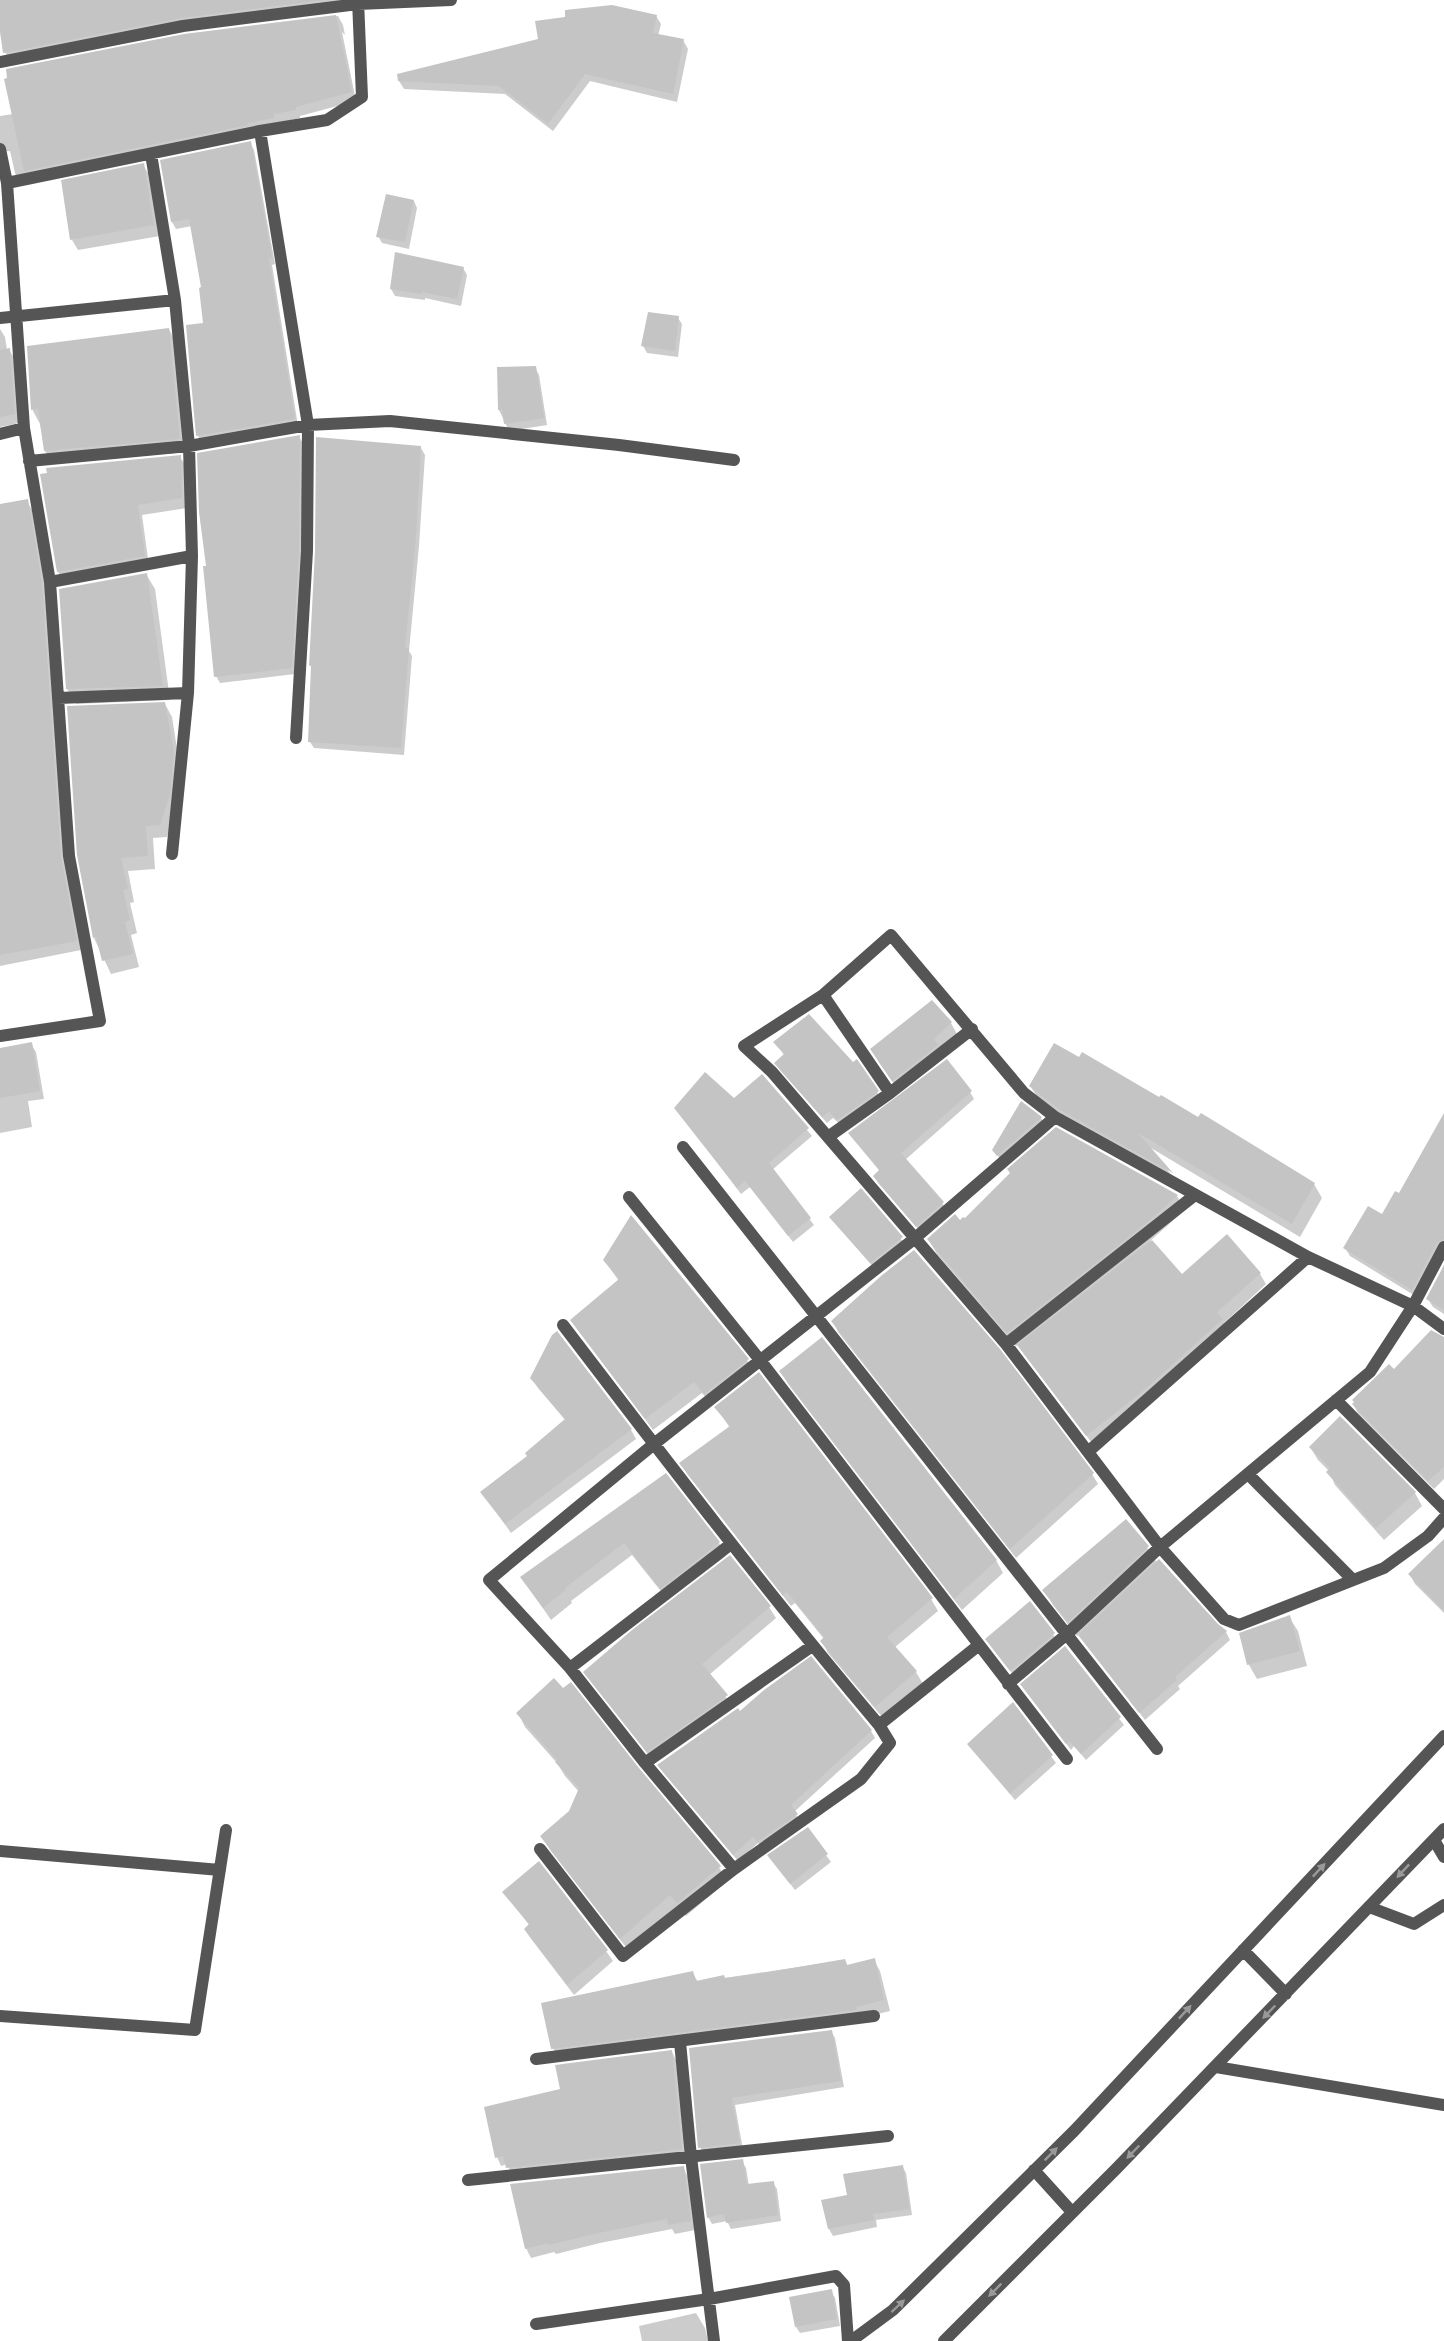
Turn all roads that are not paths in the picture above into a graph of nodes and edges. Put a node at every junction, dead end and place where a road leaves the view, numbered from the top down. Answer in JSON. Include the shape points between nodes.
{"nodes":[{"id":1,"x":451,"y":0,"type":"edge"},
{"id":2,"x":358,"y":2,"type":"edge"},
{"id":3,"x":0,"y":62,"type":"edge"},
{"id":4,"x":260,"y":131,"type":"junction"},
{"id":5,"x":0,"y":149,"type":"edge"},
{"id":6,"x":151,"y":154,"type":"junction"},
{"id":7,"x":7,"y":183,"type":"junction"},
{"id":8,"x":176,"y":300,"type":"junction"},
{"id":9,"x":15,"y":316,"type":"junction"},
{"id":10,"x":0,"y":318,"type":"edge"},
{"id":11,"x":308,"y":425,"type":"junction"},
{"id":12,"x":24,"y":428,"type":"junction"},
{"id":13,"x":0,"y":434,"type":"edge"},
{"id":14,"x":189,"y":446,"type":"junction"},
{"id":15,"x":734,"y":460,"type":"dead end"},
{"id":16,"x":29,"y":461,"type":"junction"},
{"id":17,"x":192,"y":556,"type":"junction"},
{"id":18,"x":50,"y":582,"type":"junction"},
{"id":19,"x":188,"y":693,"type":"junction"},
{"id":20,"x":58,"y":698,"type":"junction"},
{"id":21,"x":296,"y":738,"type":"dead end"},
{"id":22,"x":172,"y":854,"type":"dead end"},
{"id":23,"x":823,"y":995,"type":"junction"},
{"id":24,"x":972,"y":1029,"type":"junction"},
{"id":25,"x":0,"y":1036,"type":"edge"},
{"id":26,"x":890,"y":1093,"type":"junction"},
{"id":27,"x":1055,"y":1117,"type":"junction"},
{"id":28,"x":828,"y":1137,"type":"junction"},
{"id":29,"x":683,"y":1147,"type":"dead end"},
{"id":30,"x":1195,"y":1195,"type":"junction"},
{"id":31,"x":629,"y":1197,"type":"dead end"},
{"id":32,"x":914,"y":1239,"type":"junction"},
{"id":33,"x":1444,"y":1247,"type":"edge"},
{"id":34,"x":1308,"y":1257,"type":"junction"},
{"id":35,"x":1413,"y":1306,"type":"junction"},
{"id":36,"x":816,"y":1316,"type":"junction"},
{"id":37,"x":563,"y":1325,"type":"dead end"},
{"id":38,"x":1444,"y":1329,"type":"edge"},
{"id":39,"x":1006,"y":1344,"type":"junction"},
{"id":40,"x":760,"y":1360,"type":"junction"},
{"id":41,"x":1336,"y":1400,"type":"junction"},
{"id":42,"x":654,"y":1444,"type":"junction"},
{"id":43,"x":1089,"y":1451,"type":"junction"},
{"id":44,"x":1248,"y":1473,"type":"junction"},
{"id":45,"x":1444,"y":1509,"type":"edge"},
{"id":46,"x":1444,"y":1518,"type":"edge"},
{"id":47,"x":731,"y":1544,"type":"junction"},
{"id":48,"x":1160,"y":1547,"type":"junction"},
{"id":49,"x":1353,"y":1580,"type":"junction"},
{"id":50,"x":1067,"y":1634,"type":"junction"},
{"id":51,"x":979,"y":1645,"type":"junction"},
{"id":52,"x":812,"y":1646,"type":"junction"},
{"id":53,"x":570,"y":1668,"type":"junction"},
{"id":54,"x":1008,"y":1684,"type":"junction"},
{"id":55,"x":879,"y":1725,"type":"junction"},
{"id":56,"x":1444,"y":1736,"type":"edge"},
{"id":57,"x":1157,"y":1749,"type":"dead end"},
{"id":58,"x":1067,"y":1759,"type":"dead end"},
{"id":59,"x":645,"y":1763,"type":"junction"},
{"id":60,"x":226,"y":1830,"type":"dead end"},
{"id":61,"x":1444,"y":1830,"type":"edge"},
{"id":62,"x":1434,"y":1840,"type":"junction"},
{"id":63,"x":540,"y":1849,"type":"dead end"},
{"id":64,"x":0,"y":1851,"type":"edge"},
{"id":65,"x":1444,"y":1857,"type":"edge"},
{"id":66,"x":734,"y":1869,"type":"junction"},
{"id":67,"x":220,"y":1870,"type":"junction"},
{"id":68,"x":1444,"y":1905,"type":"edge"},
{"id":69,"x":1369,"y":1907,"type":"junction"},
{"id":70,"x":1244,"y":1950,"type":"junction"},
{"id":71,"x":1286,"y":1994,"type":"junction"},
{"id":72,"x":0,"y":2016,"type":"edge"},
{"id":73,"x":873,"y":2016,"type":"dead end"},
{"id":74,"x":680,"y":2042,"type":"junction"},
{"id":75,"x":536,"y":2060,"type":"dead end"},
{"id":76,"x":1216,"y":2067,"type":"junction"},
{"id":77,"x":1444,"y":2105,"type":"edge"},
{"id":78,"x":888,"y":2136,"type":"dead end"},
{"id":79,"x":691,"y":2157,"type":"junction"},
{"id":80,"x":1034,"y":2170,"type":"junction"},
{"id":81,"x":468,"y":2180,"type":"dead end"},
{"id":82,"x":1072,"y":2212,"type":"junction"},
{"id":83,"x":709,"y":2299,"type":"junction"},
{"id":84,"x":536,"y":2324,"type":"dead end"},
{"id":85,"x":714,"y":2341,"type":"edge"},
{"id":86,"x":850,"y":2341,"type":"edge"},
{"id":87,"x":944,"y":2341,"type":"edge"}],
"edges":[{"from":1,"to":2,"type":"street"},
{"from":2,"to":3,"type":"street","via":[[183,27]]},
{"from":2,"to":4,"type":"street","via":[[362,97],[327,120]]},
{"from":4,"to":6,"type":"street"},
{"from":4,"to":11,"type":"street"},
{"from":5,"to":7,"type":"street"},
{"from":6,"to":7,"type":"street"},
{"from":6,"to":8,"type":"street"},
{"from":7,"to":9,"type":"street"},
{"from":8,"to":9,"type":"street"},
{"from":8,"to":14,"type":"street"},
{"from":9,"to":10,"type":"street"},
{"from":9,"to":12,"type":"street"},
{"from":11,"to":14,"type":"street"},
{"from":11,"to":15,"type":"street","via":[[390,421]]},
{"from":11,"to":21,"type":"street","via":[[307,551]]},
{"from":12,"to":13,"type":"street"},
{"from":12,"to":16,"type":"street"},
{"from":14,"to":16,"type":"street"},
{"from":14,"to":17,"type":"street"},
{"from":16,"to":18,"type":"street"},
{"from":17,"to":18,"type":"street"},
{"from":17,"to":19,"type":"street"},
{"from":18,"to":20,"type":"street"},
{"from":19,"to":20,"type":"street"},
{"from":19,"to":22,"type":"street"},
{"from":20,"to":25,"type":"street","via":[[69,856],[100,1021]]},
{"from":23,"to":24,"type":"street","via":[[891,935]]},
{"from":23,"to":26,"type":"street"},
{"from":23,"to":28,"type":"street","via":[[744,1046]]},
{"from":24,"to":26,"type":"street"},
{"from":24,"to":27,"type":"street","via":[[1024,1093]]},
{"from":26,"to":28,"type":"street"},
{"from":27,"to":30,"type":"street"},
{"from":27,"to":32,"type":"street"},
{"from":28,"to":32,"type":"street"},
{"from":29,"to":36,"type":"street"},
{"from":30,"to":34,"type":"street"},
{"from":30,"to":39,"type":"street"},
{"from":31,"to":40,"type":"street"},
{"from":32,"to":36,"type":"street"},
{"from":32,"to":39,"type":"street"},
{"from":33,"to":35,"type":"street"},
{"from":34,"to":35,"type":"street"},
{"from":34,"to":43,"type":"street"},
{"from":35,"to":38,"type":"street"},
{"from":35,"to":41,"type":"street","via":[[1370,1372]]},
{"from":36,"to":40,"type":"street"},
{"from":36,"to":50,"type":"street"},
{"from":37,"to":42,"type":"street"},
{"from":39,"to":43,"type":"street"},
{"from":40,"to":42,"type":"street"},
{"from":40,"to":51,"type":"street"},
{"from":41,"to":44,"type":"street"},
{"from":41,"to":45,"type":"street"},
{"from":42,"to":47,"type":"street"},
{"from":42,"to":53,"type":"street","via":[[489,1580]]},
{"from":43,"to":48,"type":"street"},
{"from":44,"to":48,"type":"street"},
{"from":44,"to":49,"type":"street"},
{"from":46,"to":49,"type":"street","via":[[1428,1536],[1384,1568]]},
{"from":47,"to":52,"type":"street"},
{"from":47,"to":53,"type":"street"},
{"from":48,"to":49,"type":"street","via":[[1224,1619],[1239,1625]]},
{"from":48,"to":50,"type":"street"},
{"from":50,"to":54,"type":"street"},
{"from":50,"to":57,"type":"street"},
{"from":51,"to":54,"type":"street"},
{"from":51,"to":55,"type":"street"},
{"from":52,"to":55,"type":"street"},
{"from":52,"to":59,"type":"street"},
{"from":53,"to":59,"type":"street"},
{"from":54,"to":58,"type":"street"},
{"from":55,"to":66,"type":"street","via":[[890,1743],[861,1779]]},
{"from":70,"to":56,"type":"street","one_way":true},
{"from":59,"to":66,"type":"street"},
{"from":60,"to":67,"type":"street"},
{"from":61,"to":62,"type":"street"},
{"from":62,"to":65,"type":"street"},
{"from":62,"to":69,"type":"street","one_way":true},
{"from":63,"to":66,"type":"street","via":[[623,1956]]},
{"from":64,"to":67,"type":"street"},
{"from":67,"to":72,"type":"street","via":[[195,2030]]},
{"from":68,"to":69,"type":"street","via":[[1413,1924]]},
{"from":69,"to":71,"type":"street"},
{"from":70,"to":71,"type":"street"},
{"from":80,"to":70,"type":"street","one_way":true},
{"from":71,"to":76,"type":"street","one_way":true},
{"from":73,"to":74,"type":"street"},
{"from":74,"to":75,"type":"street"},
{"from":74,"to":79,"type":"street"},
{"from":76,"to":77,"type":"street"},
{"from":76,"to":82,"type":"street","one_way":true},
{"from":78,"to":79,"type":"street"},
{"from":79,"to":81,"type":"street"},
{"from":79,"to":83,"type":"street"},
{"from":80,"to":82,"type":"street"},
{"from":86,"to":80,"type":"street","one_way":true,"via":[[894,2310]]},
{"from":82,"to":87,"type":"street","one_way":true},
{"from":83,"to":84,"type":"street"},
{"from":83,"to":85,"type":"street"},
{"from":83,"to":86,"type":"street","via":[[836,2276],[844,2285]]}]}
